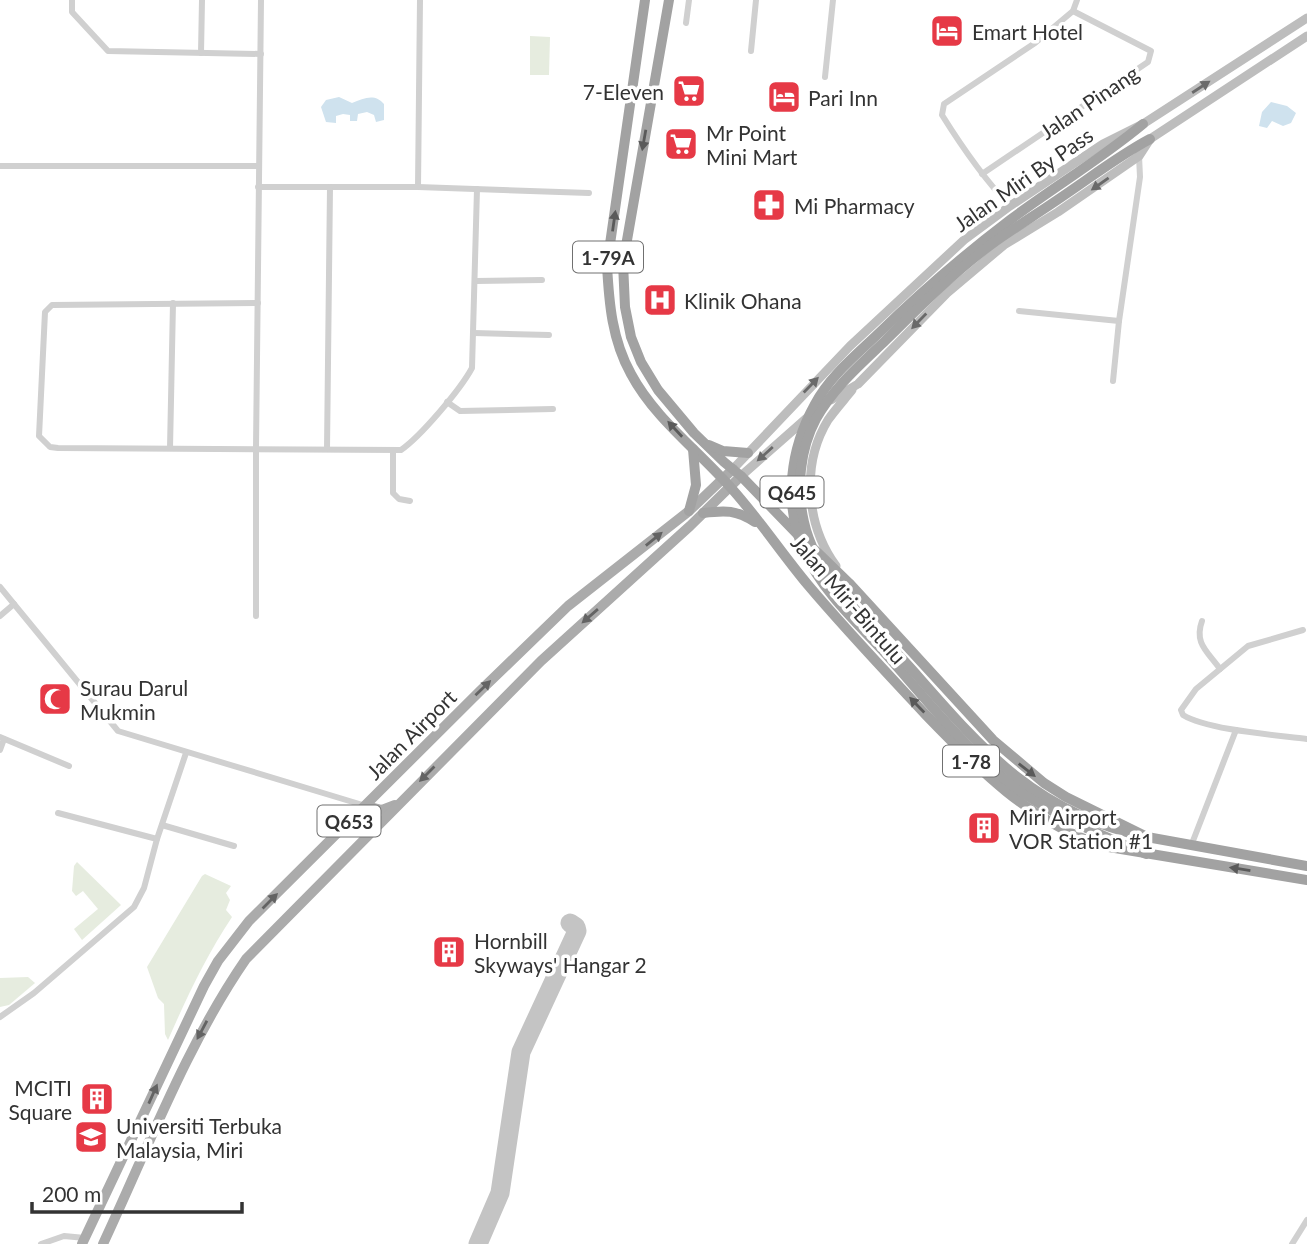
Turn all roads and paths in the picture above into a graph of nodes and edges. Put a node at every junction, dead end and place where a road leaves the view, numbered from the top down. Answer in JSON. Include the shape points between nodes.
{"nodes":[{"id":1,"x":72,"y":0,"type":"edge"},
{"id":2,"x":202,"y":0,"type":"edge"},
{"id":3,"x":261,"y":0,"type":"edge"},
{"id":4,"x":420,"y":0,"type":"edge"},
{"id":5,"x":645,"y":0,"type":"edge"},
{"id":6,"x":669,"y":0,"type":"edge"},
{"id":7,"x":689,"y":0,"type":"edge"},
{"id":8,"x":756,"y":0,"type":"edge"},
{"id":9,"x":833,"y":0,"type":"edge"},
{"id":10,"x":1077,"y":0,"type":"edge"},
{"id":11,"x":1073,"y":11,"type":"junction"},
{"id":12,"x":1307,"y":18,"type":"edge"},
{"id":13,"x":686,"y":23,"type":"dead end"},
{"id":14,"x":1307,"y":36,"type":"edge"},
{"id":15,"x":751,"y":51,"type":"dead end"},
{"id":16,"x":201,"y":53,"type":"junction"},
{"id":17,"x":261,"y":54,"type":"junction"},
{"id":18,"x":825,"y":77,"type":"dead end"},
{"id":19,"x":1143,"y":124,"type":"junction"},
{"id":20,"x":1150,"y":139,"type":"junction"},
{"id":21,"x":1139,"y":156,"type":"junction"},
{"id":22,"x":0,"y":166,"type":"edge"},
{"id":23,"x":259,"y":166,"type":"junction"},
{"id":24,"x":982,"y":174,"type":"junction"},
{"id":25,"x":258,"y":187,"type":"junction"},
{"id":26,"x":330,"y":187,"type":"junction"},
{"id":27,"x":418,"y":187,"type":"junction"},
{"id":28,"x":477,"y":189,"type":"junction"},
{"id":29,"x":589,"y":193,"type":"dead end"},
{"id":30,"x":1010,"y":205,"type":"junction"},
{"id":31,"x":542,"y":280,"type":"dead end"},
{"id":32,"x":475,"y":281,"type":"junction"},
{"id":33,"x":173,"y":303,"type":"junction"},
{"id":34,"x":258,"y":303,"type":"junction"},
{"id":35,"x":1018,"y":311,"type":"dead end"},
{"id":36,"x":1119,"y":321,"type":"junction"},
{"id":37,"x":474,"y":333,"type":"junction"},
{"id":38,"x":549,"y":335,"type":"dead end"},
{"id":39,"x":1113,"y":381,"type":"dead end"},
{"id":40,"x":858,"y":384,"type":"junction"},
{"id":41,"x":447,"y":401,"type":"junction"},
{"id":42,"x":553,"y":409,"type":"dead end"},
{"id":43,"x":699,"y":446,"type":"junction"},
{"id":44,"x":256,"y":447,"type":"junction"},
{"id":45,"x":170,"y":448,"type":"junction"},
{"id":46,"x":327,"y":449,"type":"junction"},
{"id":47,"x":393,"y":450,"type":"junction"},
{"id":48,"x":748,"y":453,"type":"junction"},
{"id":49,"x":737,"y":472,"type":"junction"},
{"id":50,"x":722,"y":478,"type":"junction"},
{"id":51,"x":731,"y":487,"type":"junction"},
{"id":52,"x":410,"y":501,"type":"dead end"},
{"id":53,"x":689,"y":511,"type":"junction"},
{"id":54,"x":703,"y":513,"type":"junction"},
{"id":55,"x":761,"y":526,"type":"junction"},
{"id":56,"x":849,"y":583,"type":"junction"},
{"id":57,"x":0,"y":587,"type":"edge"},
{"id":58,"x":14,"y":604,"type":"junction"},
{"id":59,"x":0,"y":615,"type":"edge"},
{"id":60,"x":257,"y":616,"type":"dead end"},
{"id":61,"x":1202,"y":621,"type":"dead end"},
{"id":62,"x":1303,"y":630,"type":"dead end"},
{"id":63,"x":1220,"y":668,"type":"junction"},
{"id":64,"x":1236,"y":730,"type":"junction"},
{"id":65,"x":2,"y":738,"type":"edge"},
{"id":66,"x":1307,"y":739,"type":"edge"},
{"id":67,"x":0,"y":750,"type":"edge"},
{"id":68,"x":186,"y":753,"type":"junction"},
{"id":69,"x":69,"y":765,"type":"dead end"},
{"id":70,"x":398,"y":804,"type":"junction"},
{"id":71,"x":366,"y":806,"type":"junction"},
{"id":72,"x":58,"y":813,"type":"dead end"},
{"id":73,"x":162,"y":825,"type":"junction"},
{"id":74,"x":1147,"y":837,"type":"junction"},
{"id":75,"x":157,"y":839,"type":"junction"},
{"id":76,"x":234,"y":846,"type":"dead end"},
{"id":77,"x":1191,"y":846,"type":"junction"},
{"id":78,"x":1146,"y":853,"type":"junction"},
{"id":79,"x":1307,"y":866,"type":"edge"},
{"id":80,"x":1307,"y":880,"type":"edge"},
{"id":81,"x":0,"y":1017,"type":"edge"},
{"id":82,"x":115,"y":1218,"type":"junction"},
{"id":83,"x":1307,"y":1220,"type":"edge"},
{"id":84,"x":83,"y":1241,"type":"edge"},
{"id":85,"x":41,"y":1244,"type":"edge"},
{"id":86,"x":103,"y":1244,"type":"edge"},
{"id":87,"x":1292,"y":1244,"type":"edge"}],
"edges":[{"from":1,"to":16,"type":"street","via":[[72,12],[108,51]]},
{"from":2,"to":16,"type":"street"},
{"from":3,"to":17,"type":"street"},
{"from":4,"to":27,"type":"street"},
{"from":43,"to":5,"type":"highway","name":"Jalan Miri-Bintulu","number":"1-79A","one_way":true,"via":[[648,400],[630,373],[610,310],[607,265]]},
{"from":6,"to":43,"type":"highway","name":"Jalan Miri-Bintulu","one_way":true,"via":[[627,233],[625,307],[641,362]]},
{"from":7,"to":13,"type":"street"},
{"from":8,"to":15,"type":"street"},
{"from":9,"to":18,"type":"street"},
{"from":10,"to":11,"type":"street"},
{"from":11,"to":24,"type":"street","via":[[1035,43],[944,104],[942,115]]},
{"from":11,"to":24,"type":"street","name":"Jalan Pinang","via":[[1151,51],[1148,62]]},
{"from":19,"to":12,"type":"main road","name":"Jalan Miri By Pass","number":"Q645","one_way":true},
{"from":14,"to":20,"type":"main road","name":"Jalan Miri By Pass","number":"Q645"},
{"from":16,"to":17,"type":"street"},
{"from":17,"to":23,"type":"street"},
{"from":19,"to":30,"type":"main road","name":"Jalan Miri By Pass","number":"Q645","via":[[1103,144]]},
{"from":19,"to":78,"type":"highway","number":"Q645","bridge":true,"via":[[958,260],[841,370],[816,402],[803,429],[795,455],[792,494],[803,549],[815,572],[977,755],[1014,786],[1070,822]]},
{"from":20,"to":21,"type":"main road","name":"Jalan Miri By Pass","number":"Q645"},
{"from":20,"to":74,"type":"highway","number":"Q645","bridge":true,"via":[[996,241],[852,373],[828,400],[810,433],[800,488],[810,541],[831,580],[1002,766],[1062,807],[1118,831]]},
{"from":21,"to":36,"type":"street","via":[[1140,177]]},
{"from":21,"to":40,"type":"main road","name":"Jalan Miri By Pass","number":"Q645","one_way":true,"via":[[1004,245],[947,293]]},
{"from":22,"to":23,"type":"street"},
{"from":23,"to":25,"type":"street"},
{"from":24,"to":30,"type":"street"},
{"from":25,"to":26,"type":"street"},
{"from":25,"to":34,"type":"street"},
{"from":26,"to":27,"type":"street"},
{"from":26,"to":46,"type":"street"},
{"from":27,"to":28,"type":"street"},
{"from":28,"to":29,"type":"street"},
{"from":28,"to":32,"type":"street"},
{"from":48,"to":30,"type":"main road","name":"Jalan Miri By Pass","number":"Q645","one_way":true,"via":[[888,309]]},
{"from":31,"to":32,"type":"street"},
{"from":32,"to":37,"type":"street"},
{"from":33,"to":34,"type":"street"},
{"from":33,"to":45,"type":"street"},
{"from":33,"to":45,"type":"street","via":[[52,305],[45,312],[39,436],[50,447]]},
{"from":34,"to":44,"type":"street"},
{"from":35,"to":36,"type":"street"},
{"from":36,"to":39,"type":"street"},
{"from":37,"to":38,"type":"street"},
{"from":37,"to":41,"type":"street","via":[[472,368]]},
{"from":40,"to":49,"type":"main road","name":"Jalan Miri By Pass","number":"Q645","one_way":true},
{"from":40,"to":56,"type":"main road","via":[[828,420],[811,476],[818,532]]},
{"from":41,"to":42,"type":"street","via":[[460,411]]},
{"from":41,"to":47,"type":"street","via":[[405,447]]},
{"from":43,"to":48,"type":"highway"},
{"from":43,"to":49,"type":"highway","name":"Jalan Miri-Bintulu"},
{"from":43,"to":50,"type":"highway","name":"Jalan Miri-Bintulu","number":"1-79A"},
{"from":43,"to":53,"type":"highway"},
{"from":44,"to":45,"type":"street"},
{"from":44,"to":46,"type":"street"},
{"from":44,"to":60,"type":"street"},
{"from":46,"to":47,"type":"street"},
{"from":47,"to":52,"type":"street","via":[[393,493]]},
{"from":48,"to":49,"type":"main road","name":"Jalan Miri By Pass","number":"Q645"},
{"from":49,"to":50,"type":"main road","number":"Q653"},
{"from":49,"to":51,"type":"main road","number":"Q653"},
{"from":49,"to":56,"type":"highway","name":"Jalan Miri-Bintulu","number":"1-78"},
{"from":50,"to":51,"type":"highway","name":"Jalan Miri-Bintulu","number":"1-79A"},
{"from":50,"to":53,"type":"main road","name":"Jalan Airport","number":"Q653"},
{"from":51,"to":54,"type":"main road","name":"Jalan Airport","number":"Q653"},
{"from":51,"to":55,"type":"highway","name":"Jalan Miri-Bintulu","number":"1-78"},
{"from":71,"to":53,"type":"main road","name":"Jalan Airport","number":"Q653","one_way":true,"via":[[568,606]]},
{"from":54,"to":55,"type":"highway","via":[[739,512]]},
{"from":54,"to":70,"type":"main road","name":"Jalan Airport","number":"Q653","one_way":true,"via":[[557,645]]},
{"from":78,"to":55,"type":"highway","name":"Jalan Miri-Bintulu","number":"1-78","one_way":true,"via":[[1082,839],[1007,794],[884,670]]},
{"from":56,"to":74,"type":"highway","name":"Jalan Miri-Bintulu","number":"1-78","one_way":true,"via":[[1018,763],[1066,797]]},
{"from":57,"to":58,"type":"street"},
{"from":58,"to":59,"type":"street"},
{"from":58,"to":68,"type":"street","via":[[116,729]]},
{"from":61,"to":63,"type":"street","via":[[1201,643]]},
{"from":62,"to":63,"type":"street","via":[[1256,642]]},
{"from":63,"to":64,"type":"street","via":[[1181,710],[1189,719]]},
{"from":64,"to":66,"type":"street"},
{"from":64,"to":77,"type":"street"},
{"from":65,"to":67,"type":"street"},
{"from":65,"to":69,"type":"street"},
{"from":68,"to":71,"type":"street"},
{"from":68,"to":73,"type":"street"},
{"from":70,"to":71,"type":"main road","via":[[382,810]]},
{"from":70,"to":82,"type":"main road","name":"Jalan Airport","number":"Q653","one_way":true,"via":[[268,935],[219,997]]},
{"from":84,"to":71,"type":"main road","name":"Jalan Airport","number":"Q653","one_way":true,"via":[[218,961],[250,921]]},
{"from":72,"to":75,"type":"street"},
{"from":73,"to":75,"type":"street"},
{"from":73,"to":76,"type":"street"},
{"from":74,"to":77,"type":"highway","name":"Jalan Miri-Bintulu","number":"1-78"},
{"from":75,"to":81,"type":"street","via":[[134,907]]},
{"from":77,"to":79,"type":"highway","name":"Jalan Miri-Bintulu","number":"1-78"},
{"from":80,"to":78,"type":"highway","name":"Jalan Miri-Bintulu","number":"1-78","one_way":true},
{"from":82,"to":84,"type":"main road","via":[[104,1234]]},
{"from":82,"to":86,"type":"main road","name":"Jalan Airport","number":"Q653"},
{"from":83,"to":87,"type":"street"},
{"from":84,"to":85,"type":"street","via":[[64,1236]]}]}
